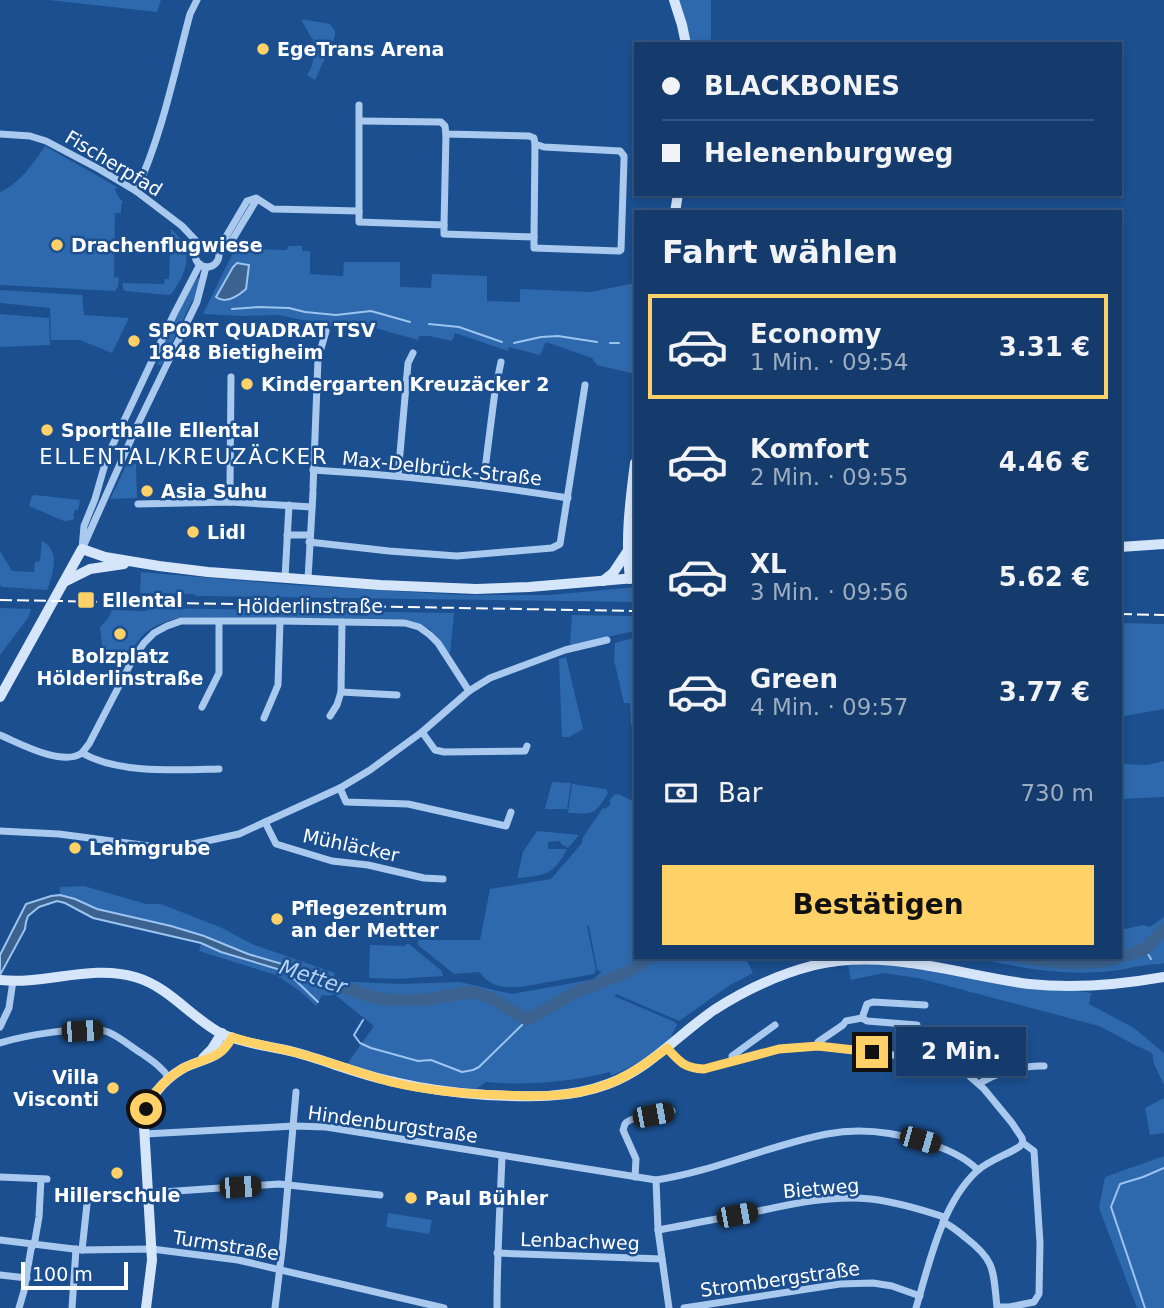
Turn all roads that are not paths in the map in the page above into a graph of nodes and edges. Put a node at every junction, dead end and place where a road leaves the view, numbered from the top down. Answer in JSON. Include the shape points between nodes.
{"nodes":[{"id":1,"x":197,"y":0,"type":"edge"},
{"id":2,"x":674,"y":0,"type":"edge"},
{"id":3,"x":685,"y":42,"type":"edge"},
{"id":4,"x":359,"y":106,"type":"dead end"},
{"id":5,"x":360,"y":121,"type":"junction"},
{"id":6,"x":0,"y":134,"type":"edge"},
{"id":7,"x":446,"y":134,"type":"junction"},
{"id":8,"x":535,"y":144,"type":"junction"},
{"id":9,"x":136,"y":191,"type":"junction"},
{"id":10,"x":257,"y":199,"type":"junction"},
{"id":11,"x":359,"y":211,"type":"junction"},
{"id":12,"x":238,"y":225,"type":"junction"},
{"id":13,"x":444,"y":225,"type":"junction"},
{"id":14,"x":534,"y":237,"type":"junction"},
{"id":15,"x":200,"y":245,"type":"junction"},
{"id":16,"x":216,"y":249,"type":"junction"},
{"id":17,"x":203,"y":265,"type":"junction"},
{"id":18,"x":326,"y":331,"type":"dead end"},
{"id":19,"x":413,"y":353,"type":"dead end"},
{"id":20,"x":501,"y":362,"type":"dead end"},
{"id":21,"x":231,"y":377,"type":"dead end"},
{"id":22,"x":585,"y":385,"type":"dead end"},
{"id":23,"x":313,"y":470,"type":"junction"},
{"id":24,"x":634,"y":471,"type":"edge"},
{"id":25,"x":398,"y":476,"type":"junction"},
{"id":26,"x":483,"y":485,"type":"junction"},
{"id":27,"x":568,"y":498,"type":"junction"},
{"id":28,"x":230,"y":502,"type":"junction"},
{"id":29,"x":138,"y":504,"type":"dead end"},
{"id":30,"x":289,"y":505,"type":"junction"},
{"id":31,"x":312,"y":507,"type":"junction"},
{"id":32,"x":287,"y":535,"type":"junction"},
{"id":33,"x":309,"y":538,"type":"junction"},
{"id":34,"x":1164,"y":544,"type":"edge"},
{"id":35,"x":1122,"y":547,"type":"edge"},
{"id":36,"x":82,"y":548,"type":"junction"},
{"id":37,"x":631,"y":551,"type":"edge"},
{"id":38,"x":131,"y":563,"type":"junction"},
{"id":39,"x":285,"y":578,"type":"junction"},
{"id":40,"x":308,"y":579,"type":"junction"},
{"id":41,"x":632,"y":579,"type":"edge"},
{"id":42,"x":64,"y":582,"type":"junction"},
{"id":43,"x":603,"y":582,"type":"junction"},
{"id":44,"x":280,"y":621,"type":"junction"},
{"id":45,"x":219,"y":622,"type":"junction"},
{"id":46,"x":342,"y":622,"type":"junction"},
{"id":47,"x":607,"y":640,"type":"dead end"},
{"id":48,"x":80,"y":655,"type":"dead end"},
{"id":49,"x":132,"y":659,"type":"junction"},
{"id":50,"x":469,"y":691,"type":"junction"},
{"id":51,"x":341,"y":692,"type":"junction"},
{"id":52,"x":397,"y":695,"type":"dead end"},
{"id":53,"x":0,"y":697,"type":"edge"},
{"id":54,"x":202,"y":707,"type":"dead end"},
{"id":55,"x":330,"y":716,"type":"dead end"},
{"id":56,"x":264,"y":718,"type":"dead end"},
{"id":57,"x":422,"y":732,"type":"junction"},
{"id":58,"x":0,"y":735,"type":"edge"},
{"id":59,"x":527,"y":746,"type":"dead end"},
{"id":60,"x":82,"y":753,"type":"junction"},
{"id":61,"x":219,"y":769,"type":"dead end"},
{"id":62,"x":340,"y":788,"type":"junction"},
{"id":63,"x":511,"y":812,"type":"dead end"},
{"id":64,"x":265,"y":822,"type":"junction"},
{"id":65,"x":0,"y":831,"type":"edge"},
{"id":66,"x":443,"y":880,"type":"dead end"},
{"id":67,"x":1164,"y":977,"type":"edge"},
{"id":68,"x":0,"y":979,"type":"edge"},
{"id":69,"x":13,"y":981,"type":"junction"},
{"id":70,"x":6,"y":996,"type":"edge"},
{"id":71,"x":925,"y":1005,"type":"dead end"},
{"id":72,"x":862,"y":1018,"type":"junction"},
{"id":73,"x":775,"y":1025,"type":"dead end"},
{"id":74,"x":917,"y":1025,"type":"dead end"},
{"id":75,"x":0,"y":1027,"type":"edge"},
{"id":76,"x":227,"y":1035,"type":"junction"},
{"id":77,"x":970,"y":1036,"type":"dead end"},
{"id":78,"x":0,"y":1043,"type":"edge"},
{"id":79,"x":818,"y":1046,"type":"junction"},
{"id":80,"x":667,"y":1048,"type":"junction"},
{"id":81,"x":908,"y":1056,"type":"junction"},
{"id":82,"x":734,"y":1061,"type":"junction"},
{"id":83,"x":1044,"y":1066,"type":"dead end"},
{"id":84,"x":169,"y":1078,"type":"junction"},
{"id":85,"x":979,"y":1084,"type":"junction"},
{"id":86,"x":296,"y":1092,"type":"dead end"},
{"id":87,"x":672,"y":1111,"type":"dead end"},
{"id":88,"x":294,"y":1126,"type":"junction"},
{"id":89,"x":145,"y":1134,"type":"junction"},
{"id":90,"x":1023,"y":1143,"type":"junction"},
{"id":91,"x":502,"y":1156,"type":"junction"},
{"id":92,"x":978,"y":1170,"type":"junction"},
{"id":93,"x":0,"y":1177,"type":"edge"},
{"id":94,"x":635,"y":1177,"type":"junction"},
{"id":95,"x":656,"y":1180,"type":"junction"},
{"id":96,"x":288,"y":1185,"type":"junction"},
{"id":97,"x":148,"y":1193,"type":"junction"},
{"id":98,"x":88,"y":1195,"type":"dead end"},
{"id":99,"x":380,"y":1195,"type":"dead end"},
{"id":100,"x":944,"y":1220,"type":"junction"},
{"id":101,"x":658,"y":1230,"type":"junction"},
{"id":102,"x":0,"y":1240,"type":"edge"},
{"id":103,"x":33,"y":1245,"type":"junction"},
{"id":104,"x":79,"y":1249,"type":"junction"},
{"id":105,"x":152,"y":1249,"type":"junction"},
{"id":106,"x":497,"y":1253,"type":"junction"},
{"id":107,"x":662,"y":1259,"type":"junction"},
{"id":108,"x":280,"y":1269,"type":"junction"},
{"id":109,"x":0,"y":1275,"type":"edge"},
{"id":110,"x":27,"y":1278,"type":"junction"},
{"id":111,"x":920,"y":1296,"type":"junction"},
{"id":112,"x":71,"y":1307,"type":"edge"},
{"id":113,"x":997,"y":1307,"type":"edge"},
{"id":114,"x":19,"y":1308,"type":"edge"},
{"id":115,"x":146,"y":1308,"type":"edge"},
{"id":116,"x":275,"y":1308,"type":"edge"},
{"id":117,"x":443,"y":1308,"type":"edge"},
{"id":118,"x":496,"y":1308,"type":"edge"},
{"id":119,"x":669,"y":1308,"type":"edge"},
{"id":120,"x":684,"y":1308,"type":"edge"},
{"id":121,"x":916,"y":1308,"type":"edge"}],
"edges":[{"from":1,"to":9,"type":"street","via":[[158,134]]},
{"from":2,"to":3,"type":"main road"},
{"from":4,"to":5,"type":"street"},
{"from":5,"to":7,"type":"street","via":[[440,122]]},
{"from":5,"to":11,"type":"street"},
{"from":6,"to":9,"type":"street","name":"Fischerpfad","via":[[46,141]]},
{"from":7,"to":8,"type":"street","via":[[529,136]]},
{"from":7,"to":13,"type":"street"},
{"from":8,"to":14,"type":"street"},
{"from":8,"to":14,"type":"street","via":[[620,151],[624,160],[621,250],[534,248]]},
{"from":9,"to":15,"type":"street","name":"Fischerpfad"},
{"from":10,"to":11,"type":"street","via":[[273,209]]},
{"from":10,"to":12,"type":"street"},
{"from":10,"to":12,"type":"street","via":[[247,201]]},
{"from":11,"to":13,"type":"street","via":[[359,222]]},
{"from":12,"to":16,"type":"street","via":[[228,247]]},
{"from":13,"to":14,"type":"street","via":[[444,234]]},
{"from":15,"to":16,"type":"street","via":[[207,243]]},
{"from":15,"to":17,"type":"street","via":[[195,252]]},
{"from":16,"to":17,"type":"street","via":[[216,262]]},
{"from":17,"to":36,"type":"street","via":[[197,302]]},
{"from":17,"to":36,"type":"street","via":[[174,314],[107,457],[84,526]]},
{"from":18,"to":23,"type":"street","via":[[318,359]]},
{"from":19,"to":25,"type":"street","via":[[408,363]]},
{"from":20,"to":26,"type":"street"},
{"from":21,"to":28,"type":"street"},
{"from":22,"to":27,"type":"street"},
{"from":23,"to":25,"type":"street","name":"Max-Delbrück-Straße"},
{"from":23,"to":31,"type":"street"},
{"from":24,"to":37,"type":"main road"},
{"from":25,"to":26,"type":"street","name":"Max-Delbrück-Straße"},
{"from":26,"to":27,"type":"street","name":"Max-Delbrück-Straße"},
{"from":27,"to":33,"type":"street","via":[[562,539],[552,548],[457,556]]},
{"from":28,"to":29,"type":"street"},
{"from":28,"to":30,"type":"street"},
{"from":30,"to":31,"type":"street"},
{"from":30,"to":32,"type":"street"},
{"from":31,"to":33,"type":"street"},
{"from":32,"to":33,"type":"street"},
{"from":32,"to":39,"type":"street"},
{"from":33,"to":40,"type":"street"},
{"from":34,"to":35,"type":"main road"},
{"from":36,"to":38,"type":"main road"},
{"from":36,"to":42,"type":"main road"},
{"from":37,"to":41,"type":"main road"},
{"from":37,"to":43,"type":"main road"},
{"from":38,"to":39,"type":"main road"},
{"from":38,"to":42,"type":"main road","via":[[90,569]]},
{"from":39,"to":40,"type":"main road"},
{"from":40,"to":43,"type":"main road","via":[[476,589]]},
{"from":41,"to":43,"type":"main road"},
{"from":42,"to":53,"type":"main road"},
{"from":44,"to":45,"type":"street","name":"Hölderlinstraße"},
{"from":44,"to":46,"type":"street","name":"Hölderlinstraße"},
{"from":44,"to":56,"type":"street","via":[[278,685]]},
{"from":45,"to":49,"type":"street","name":"Hölderlinstraße","via":[[181,621],[167,626],[154,633]]},
{"from":45,"to":54,"type":"street","via":[[219,673]]},
{"from":46,"to":50,"type":"street","name":"Hölderlinstraße","via":[[419,627],[438,643]]},
{"from":46,"to":51,"type":"street"},
{"from":47,"to":50,"type":"street","via":[[565,650],[490,678]]},
{"from":48,"to":49,"type":"street"},
{"from":49,"to":60,"type":"street","name":"Hölderlinstraße"},
{"from":50,"to":57,"type":"street"},
{"from":51,"to":52,"type":"street"},
{"from":51,"to":55,"type":"street"},
{"from":57,"to":59,"type":"street","via":[[435,750],[444,752],[525,751]]},
{"from":57,"to":62,"type":"street"},
{"from":58,"to":60,"type":"street","via":[[59,757]]},
{"from":60,"to":61,"type":"street","via":[[143,768]]},
{"from":62,"to":63,"type":"street","via":[[346,802],[408,804],[506,826]]},
{"from":62,"to":64,"type":"street"},
{"from":64,"to":65,"type":"street","via":[[239,834],[175,847]]},
{"from":64,"to":66,"type":"street","name":"Mühläcker","via":[[276,844],[332,862]]},
{"from":67,"to":80,"type":"main road","via":[[1062,987],[913,963],[862,960],[818,965],[748,990]]},
{"from":68,"to":69,"type":"main road"},
{"from":69,"to":70,"type":"street"},
{"from":69,"to":76,"type":"main road","via":[[97,973],[134,977],[165,992]]},
{"from":70,"to":75,"type":"street","via":[[9,1007]]},
{"from":71,"to":72,"type":"street","via":[[873,1002],[867,1004]]},
{"from":72,"to":74,"type":"street"},
{"from":72,"to":79,"type":"street","via":[[846,1021]]},
{"from":73,"to":82,"type":"street","via":[[732,1056]]},
{"from":76,"to":80,"type":"main road","via":[[392,1082],[486,1095],[572,1094],[623,1077]]},
{"from":76,"to":84,"type":"main road","via":[[228,1044],[218,1054]]},
{"from":77,"to":81,"type":"street","via":[[924,1034],[914,1039]]},
{"from":78,"to":84,"type":"street","via":[[31,1035],[104,1031],[154,1062]]},
{"from":79,"to":81,"type":"street"},
{"from":79,"to":82,"type":"street","via":[[779,1049]]},
{"from":80,"to":82,"type":"street","via":[[692,1068]]},
{"from":81,"to":85,"type":"street","via":[[967,1073]]},
{"from":83,"to":85,"type":"street","via":[[1016,1069]]},
{"from":84,"to":89,"type":"main road","via":[[150,1100],[144,1115]]},
{"from":85,"to":90,"type":"street"},
{"from":86,"to":88,"type":"street"},
{"from":87,"to":94,"type":"street","via":[[626,1121],[623,1130],[636,1159]]},
{"from":88,"to":89,"type":"street","name":"Hindenburgstraße"},
{"from":88,"to":91,"type":"street","name":"Hindenburgstraße"},
{"from":88,"to":96,"type":"street"},
{"from":89,"to":97,"type":"main road"},
{"from":90,"to":92,"type":"street"},
{"from":90,"to":113,"type":"street","via":[[1034,1151],[1039,1294],[1027,1305]]},
{"from":91,"to":94,"type":"street","name":"Hindenburgstraße"},
{"from":91,"to":106,"type":"street"},
{"from":92,"to":95,"type":"street","name":"Hindenburgstraße","via":[[969,1160],[937,1145],[866,1131],[828,1133]]},
{"from":92,"to":100,"type":"street"},
{"from":93,"to":103,"type":"street","via":[[44,1179]]},
{"from":94,"to":95,"type":"street","name":"Hindenburgstraße"},
{"from":95,"to":101,"type":"street"},
{"from":96,"to":97,"type":"street"},
{"from":96,"to":99,"type":"street"},
{"from":96,"to":108,"type":"street"},
{"from":97,"to":105,"type":"main road"},
{"from":98,"to":104,"type":"street"},
{"from":100,"to":101,"type":"street","name":"Bietweg","via":[[880,1200],[831,1199]]},
{"from":100,"to":111,"type":"street"},
{"from":100,"to":113,"type":"street","name":"Bietweg","via":[[986,1255]]},
{"from":101,"to":107,"type":"street"},
{"from":102,"to":103,"type":"street","name":"Turmstraße"},
{"from":103,"to":104,"type":"street","name":"Turmstraße"},
{"from":103,"to":110,"type":"street"},
{"from":104,"to":105,"type":"street","name":"Turmstraße"},
{"from":104,"to":112,"type":"street"},
{"from":105,"to":108,"type":"street","name":"Turmstraße"},
{"from":105,"to":115,"type":"main road"},
{"from":106,"to":107,"type":"street","name":"Lenbachweg"},
{"from":106,"to":118,"type":"street"},
{"from":107,"to":119,"type":"street"},
{"from":108,"to":116,"type":"street"},
{"from":108,"to":117,"type":"street","name":"Turmstraße"},
{"from":109,"to":110,"type":"street"},
{"from":110,"to":114,"type":"street"},
{"from":111,"to":120,"type":"street","name":"Strombergstraße","via":[[873,1283],[840,1284]]},
{"from":111,"to":121,"type":"street"}]}
